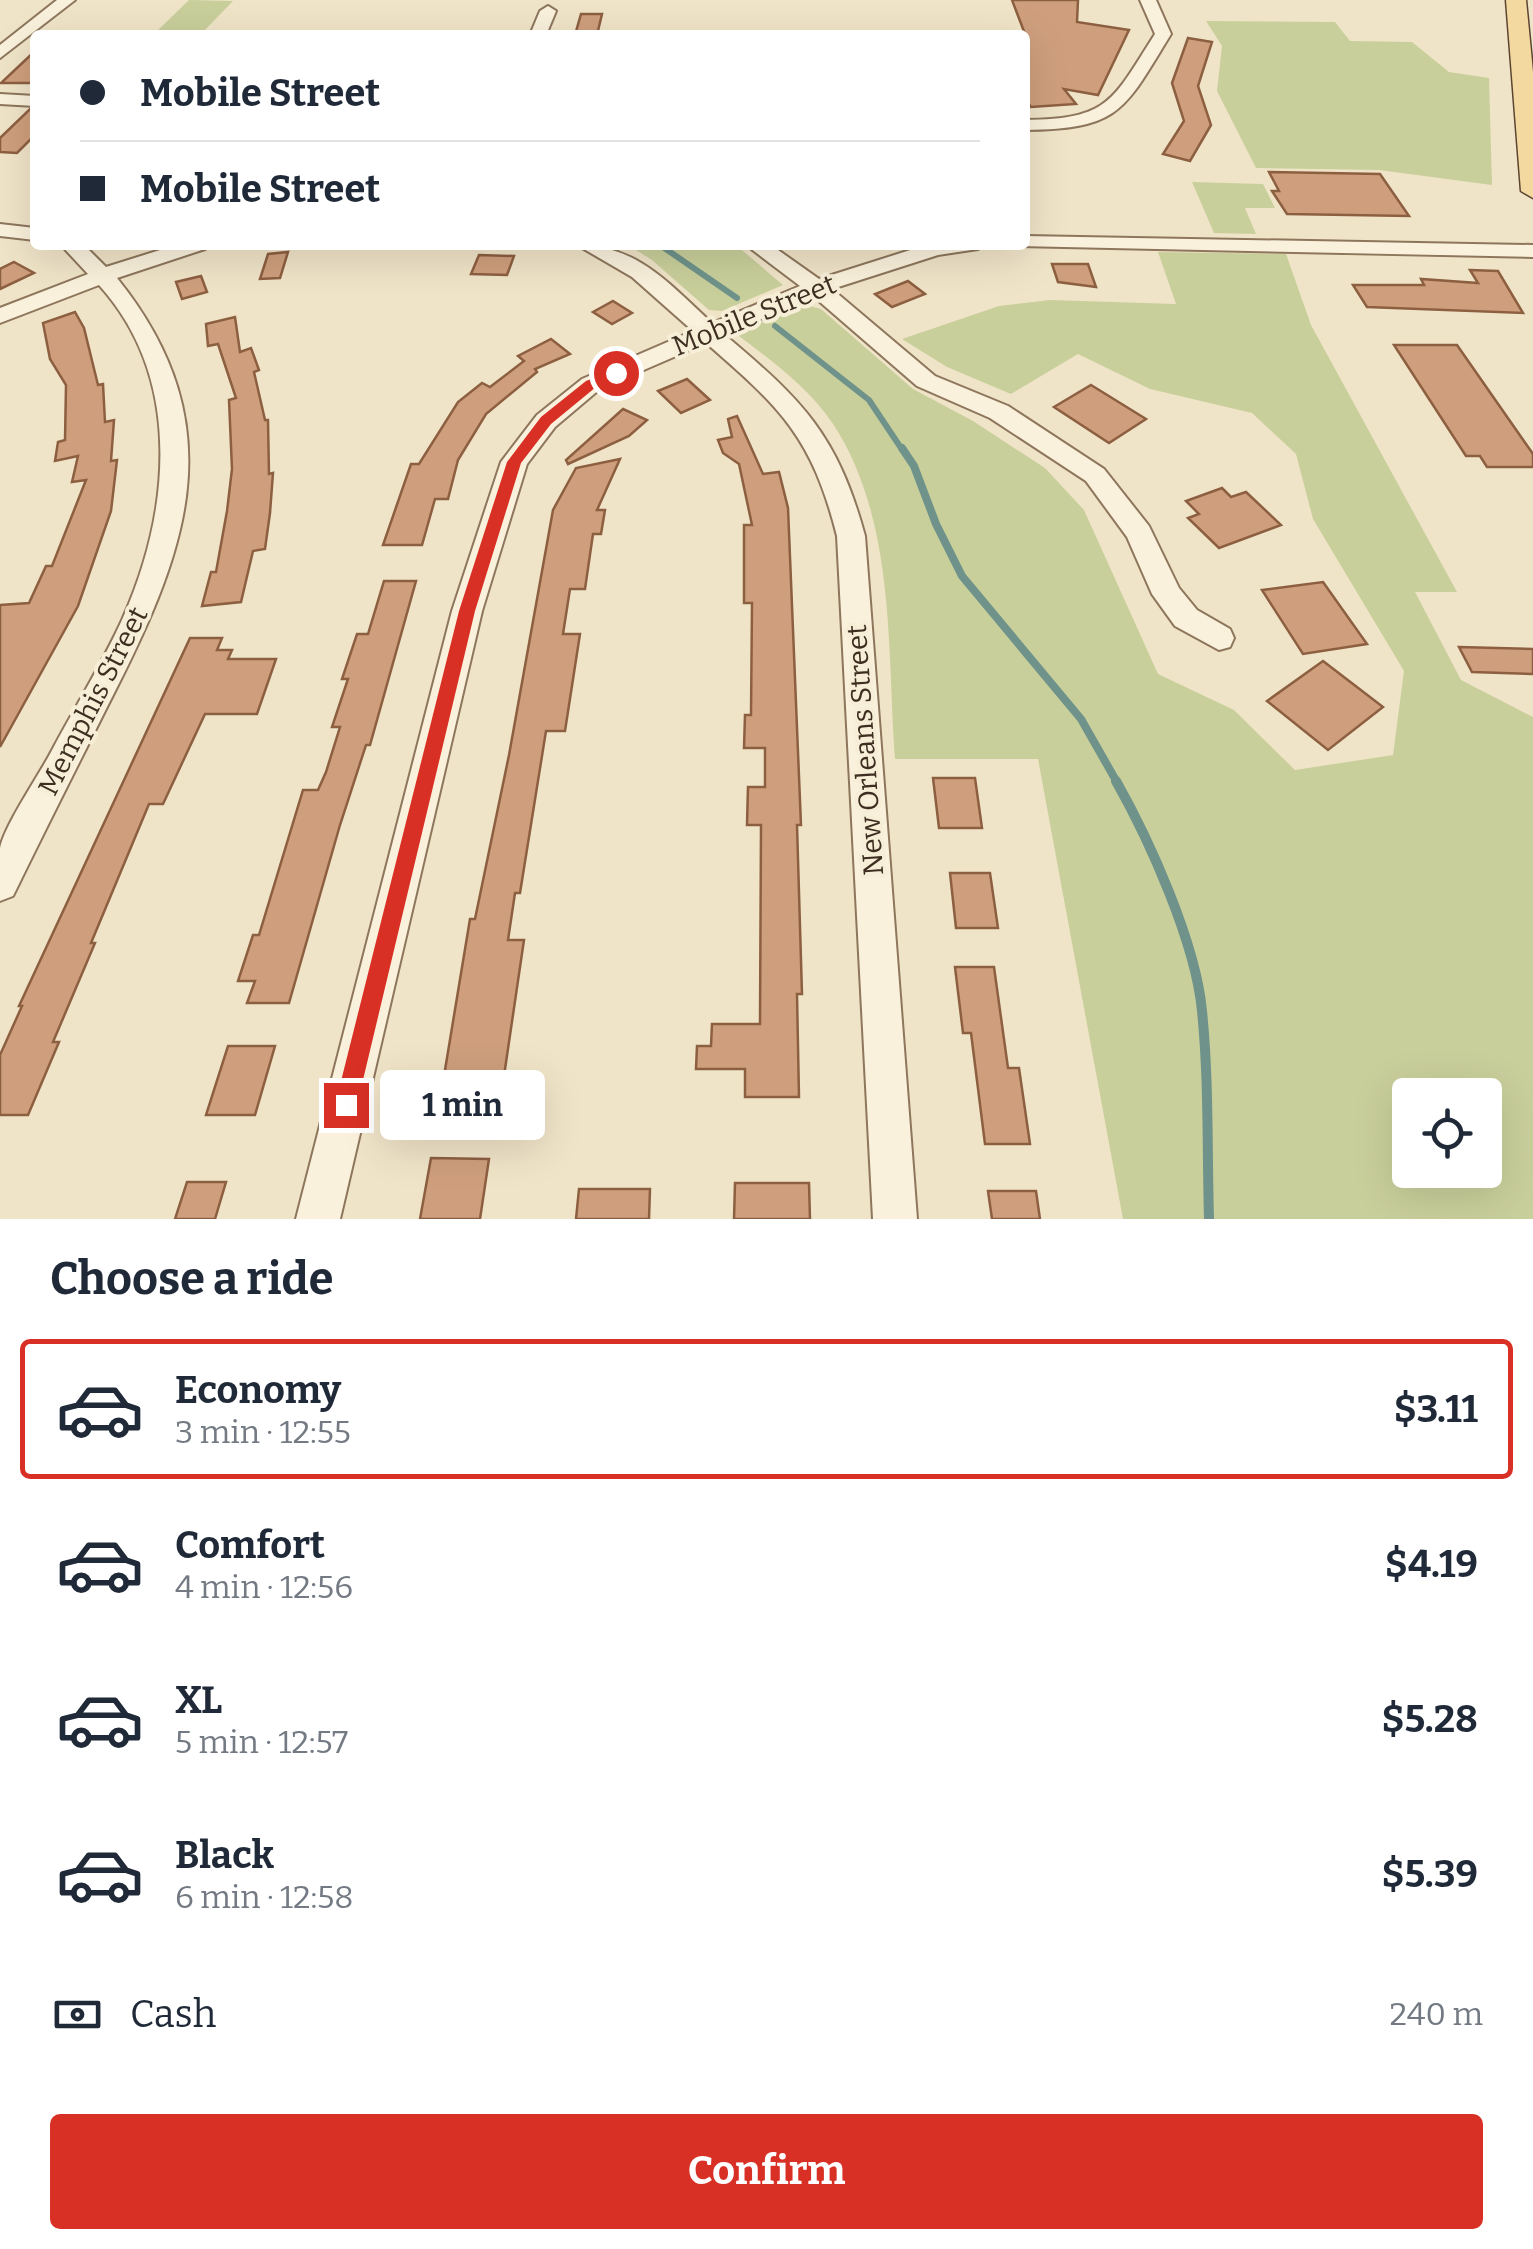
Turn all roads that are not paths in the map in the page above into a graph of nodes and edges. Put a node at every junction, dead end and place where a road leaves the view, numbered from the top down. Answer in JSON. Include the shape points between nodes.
{"nodes":[{"id":1,"x":67,"y":0,"type":"edge"},
{"id":2,"x":1148,"y":0,"type":"edge"},
{"id":3,"x":1516,"y":0,"type":"edge"},
{"id":4,"x":548,"y":11,"type":"dead end"},
{"id":5,"x":540,"y":30,"type":"edge"},
{"id":6,"x":1526,"y":38,"type":"edge"},
{"id":7,"x":4,"y":46,"type":"edge"},
{"id":8,"x":0,"y":100,"type":"edge"},
{"id":9,"x":30,"y":100,"type":"edge"},
{"id":10,"x":1030,"y":125,"type":"edge"},
{"id":11,"x":1530,"y":131,"type":"edge"},
{"id":12,"x":1533,"y":191,"type":"edge"},
{"id":13,"x":0,"y":230,"type":"edge"},
{"id":14,"x":30,"y":233,"type":"edge"},
{"id":15,"x":1030,"y":242,"type":"edge"},
{"id":16,"x":78,"y":250,"type":"edge"},
{"id":17,"x":182,"y":250,"type":"edge"},
{"id":18,"x":603,"y":250,"type":"edge"},
{"id":19,"x":764,"y":250,"type":"edge"},
{"id":20,"x":932,"y":250,"type":"edge"},
{"id":21,"x":1533,"y":251,"type":"edge"},
{"id":22,"x":105,"y":275,"type":"junction"},
{"id":23,"x":816,"y":288,"type":"junction"},
{"id":24,"x":0,"y":316,"type":"edge"},
{"id":25,"x":708,"y":332,"type":"junction"},
{"id":26,"x":1218,"y":638,"type":"dead end"},
{"id":27,"x":0,"y":884,"type":"edge"},
{"id":28,"x":318,"y":1219,"type":"edge"},
{"id":29,"x":895,"y":1219,"type":"edge"}],
"edges":[{"from":1,"to":7,"type":"street"},
{"from":2,"to":10,"type":"street","via":[[1163,34],[1119,107],[1074,124]]},
{"from":3,"to":6,"type":"main road"},
{"from":4,"to":5,"type":"street"},
{"from":6,"to":11,"type":"main road"},
{"from":8,"to":9,"type":"street"},
{"from":11,"to":12,"type":"main road"},
{"from":13,"to":14,"type":"street"},
{"from":15,"to":21,"type":"street"},
{"from":16,"to":22,"type":"street","name":"Memphis Street"},
{"from":17,"to":22,"type":"street"},
{"from":18,"to":25,"type":"street","name":"New Orleans Street","via":[[664,287]]},
{"from":19,"to":23,"type":"street"},
{"from":20,"to":23,"type":"street","name":"Mobile Street"},
{"from":22,"to":24,"type":"street"},
{"from":22,"to":27,"type":"street","name":"Memphis Street","via":[[144,327],[167,382],[175,442],[169,520],[143,607]]},
{"from":23,"to":25,"type":"street","name":"Mobile Street"},
{"from":23,"to":26,"type":"street","via":[[926,381],[999,412],[1095,475],[1139,534],[1167,594],[1186,618]]},
{"from":25,"to":28,"type":"street","name":"Mobile Street","via":[[591,384],[546,420],[514,462],[467,611]]},
{"from":25,"to":29,"type":"street","name":"New Orleans Street","via":[[807,426],[835,476],[851,536]]}]}
